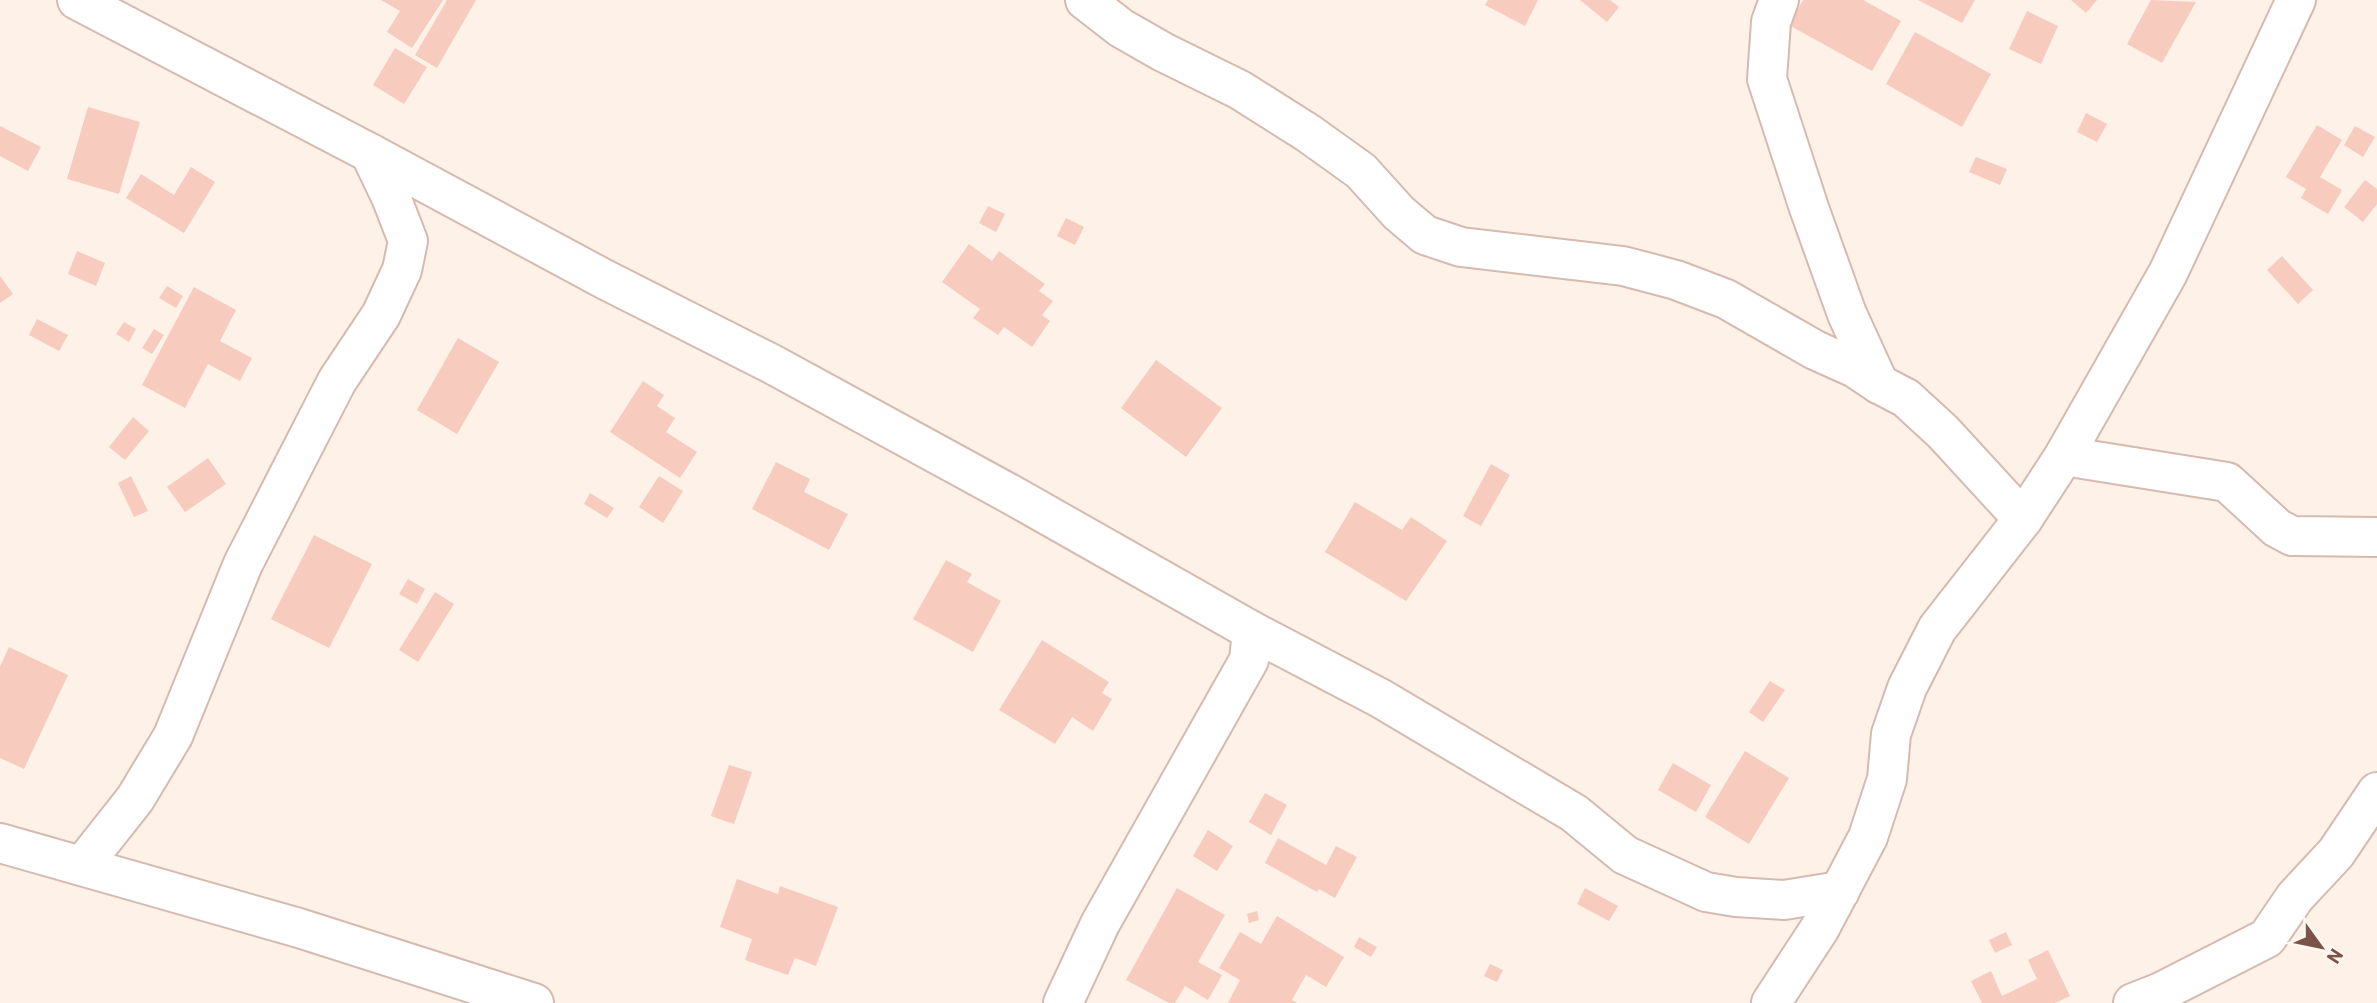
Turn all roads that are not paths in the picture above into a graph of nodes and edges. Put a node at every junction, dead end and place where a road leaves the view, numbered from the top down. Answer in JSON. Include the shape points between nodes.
{"nodes":[{"id":1,"x":77,"y":0,"type":"edge"},
{"id":2,"x":1085,"y":0,"type":"edge"},
{"id":3,"x":1779,"y":0,"type":"edge"},
{"id":4,"x":2296,"y":0,"type":"edge"},
{"id":5,"x":370,"y":153,"type":"junction"},
{"id":6,"x":1879,"y":384,"type":"junction"},
{"id":7,"x":2063,"y":456,"type":"junction"},
{"id":8,"x":2023,"y":519,"type":"junction"},
{"id":9,"x":2377,"y":537,"type":"edge"},
{"id":10,"x":1252,"y":631,"type":"junction"},
{"id":11,"x":2377,"y":792,"type":"edge"},
{"id":12,"x":0,"y":843,"type":"edge"},
{"id":13,"x":82,"y":866,"type":"junction"},
{"id":14,"x":1840,"y":891,"type":"junction"},
{"id":15,"x":534,"y":1003,"type":"edge"},
{"id":16,"x":1063,"y":1003,"type":"edge"},
{"id":17,"x":1771,"y":1003,"type":"edge"},
{"id":18,"x":2133,"y":1003,"type":"edge"}],
"edges":[{"from":1,"to":5,"type":"street"},
{"from":2,"to":6,"type":"street","via":[[1121,28],[1240,90],[1308,133],[1361,171],[1425,235],[1461,247],[1623,266],[1676,280],[1726,299]]},
{"from":3,"to":6,"type":"street","via":[[1771,22],[1767,79],[1847,314]]},
{"from":4,"to":7,"type":"street","via":[[2168,273]]},
{"from":5,"to":10,"type":"street","via":[[940,455]]},
{"from":5,"to":13,"type":"street","via":[[408,241],[402,270],[381,315],[337,381],[243,564],[173,736],[135,799]]},
{"from":6,"to":8,"type":"street","via":[[1906,398],[1943,432]]},
{"from":7,"to":8,"type":"street"},
{"from":7,"to":9,"type":"street","via":[[2227,482],[2292,536]]},
{"from":8,"to":14,"type":"street","via":[[1937,629],[1907,688],[1891,734],[1887,779],[1868,838]]},
{"from":10,"to":14,"type":"street","via":[[1501,768],[1574,813],[1625,855],[1660,872],[1706,892],[1736,897],[1784,900]]},
{"from":10,"to":16,"type":"street","via":[[1249,660],[1100,924]]},
{"from":11,"to":18,"type":"street","via":[[2336,853],[2295,897],[2267,938]]},
{"from":12,"to":13,"type":"street"},
{"from":13,"to":15,"type":"street","via":[[365,948]]},
{"from":14,"to":17,"type":"street"}]}
